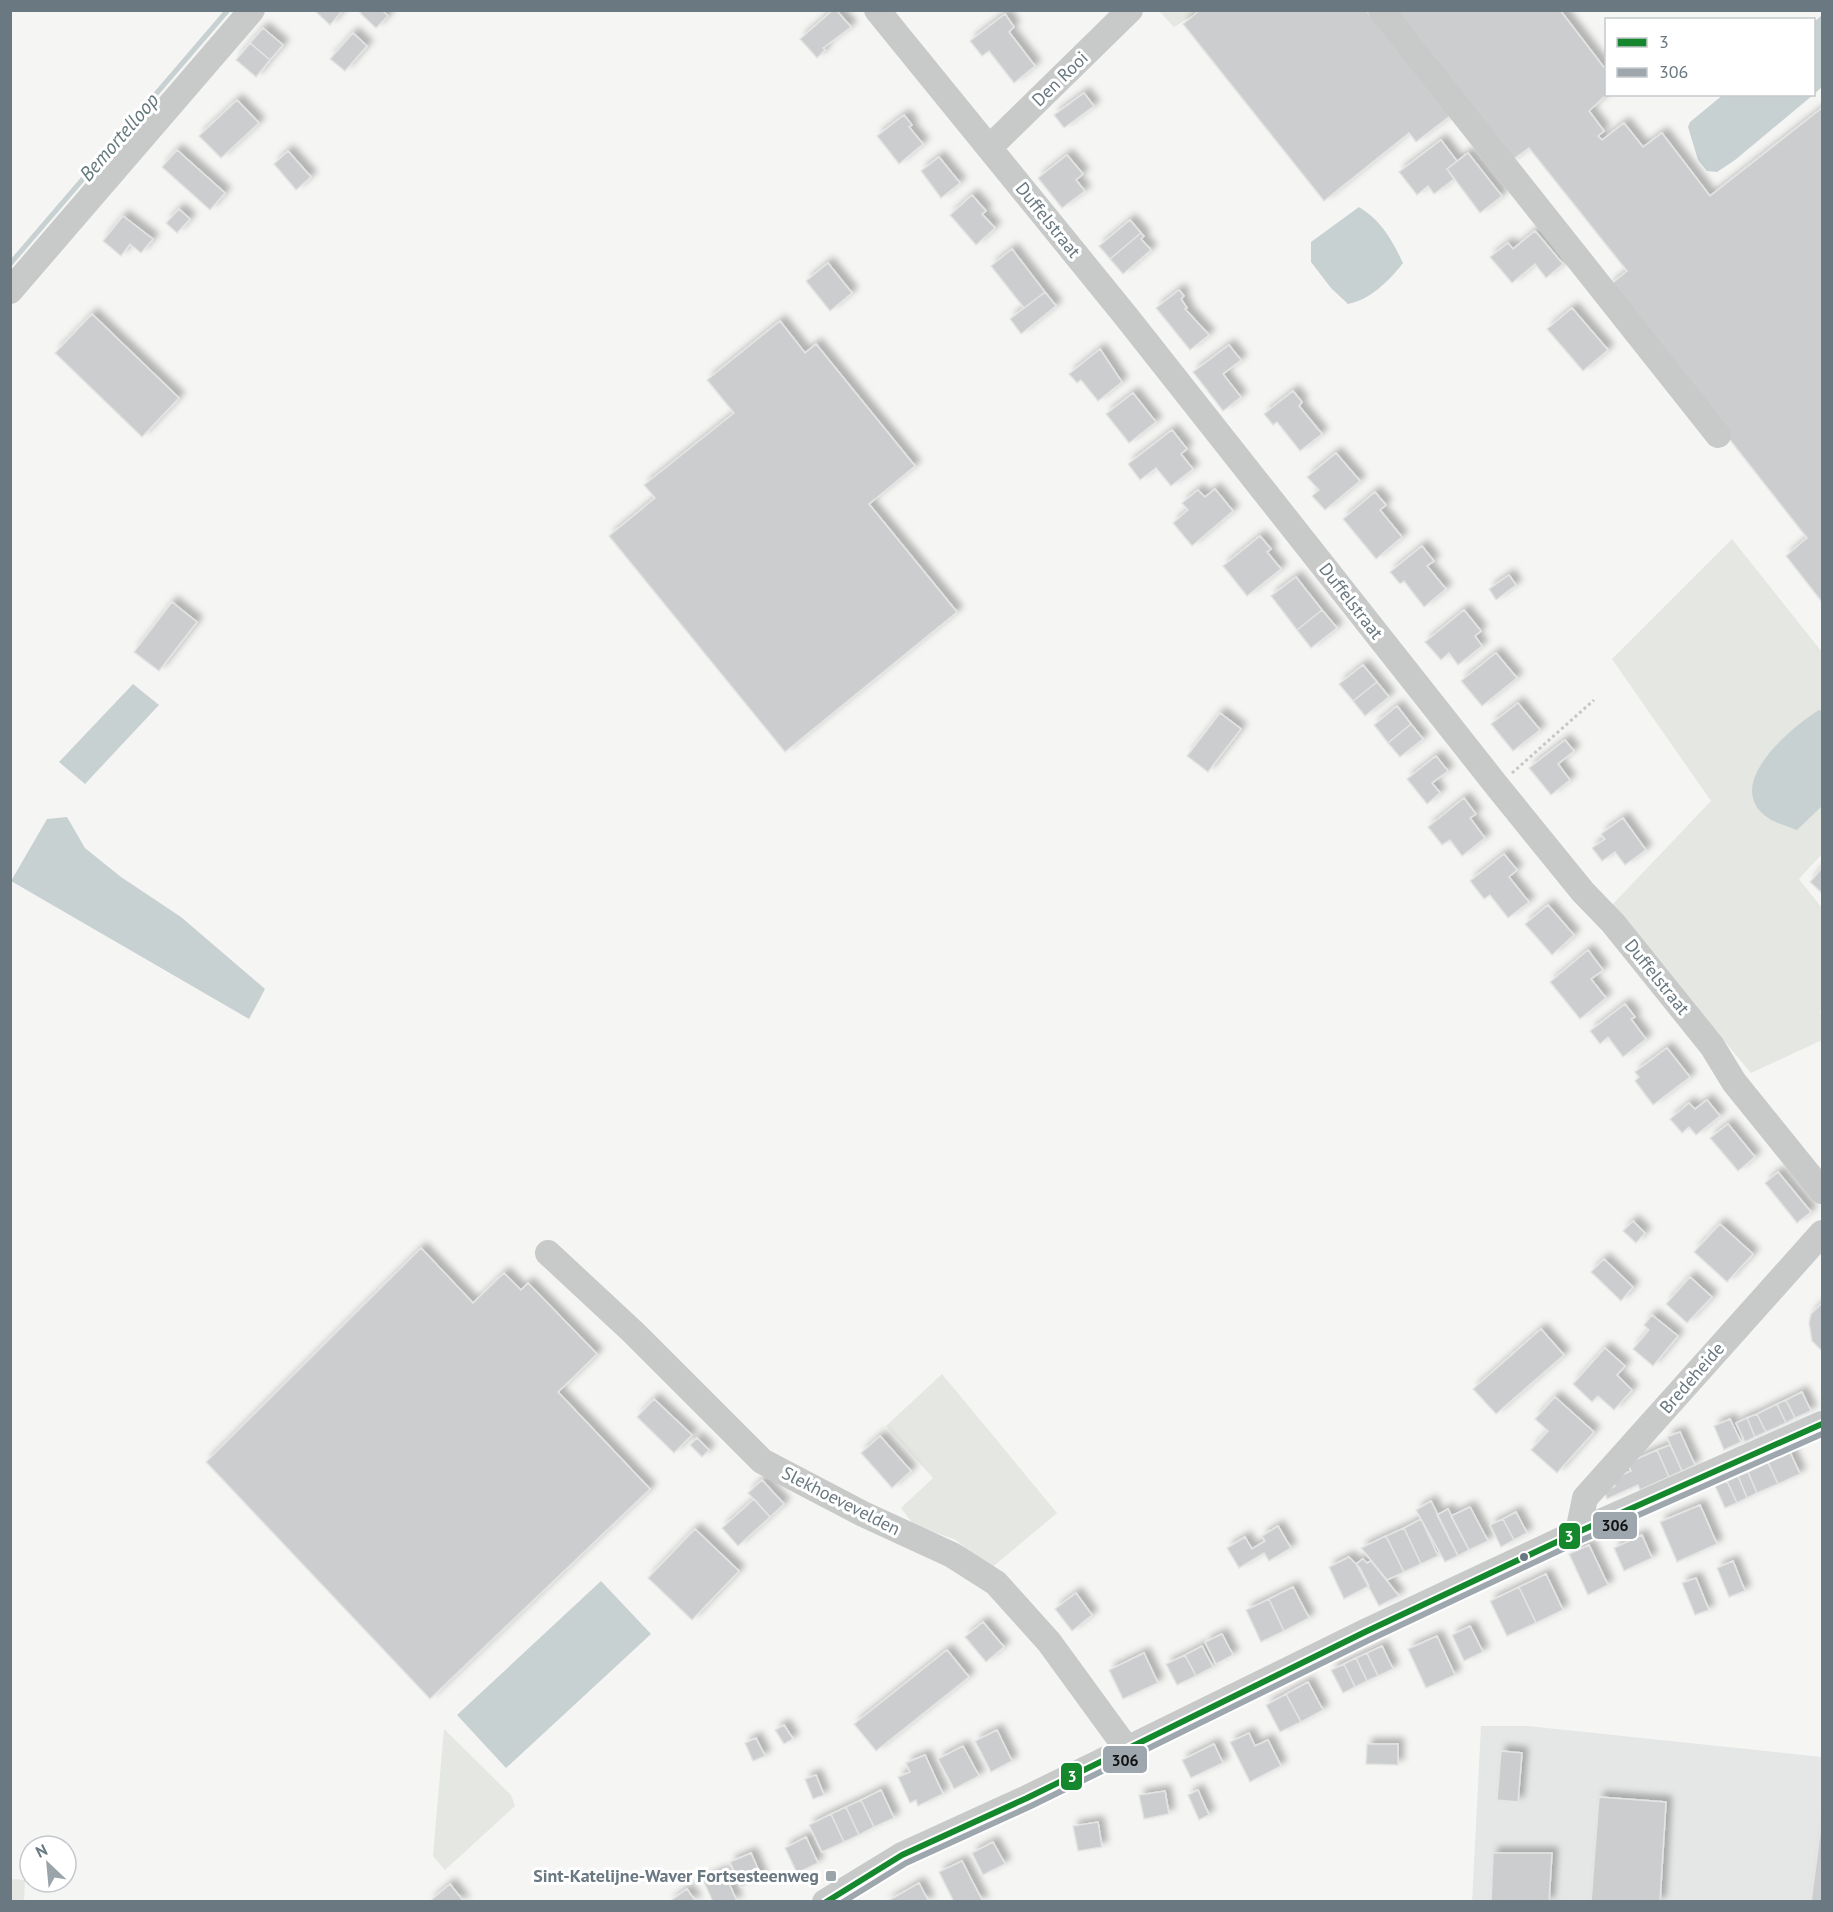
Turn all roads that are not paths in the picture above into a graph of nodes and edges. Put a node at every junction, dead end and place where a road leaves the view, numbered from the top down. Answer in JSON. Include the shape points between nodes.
{"nodes":[{"id":1,"x":252,"y":10,"type":"edge"},
{"id":2,"x":877,"y":10,"type":"edge"},
{"id":3,"x":1130,"y":10,"type":"edge"},
{"id":4,"x":1381,"y":10,"type":"edge"},
{"id":5,"x":989,"y":148,"type":"junction"},
{"id":6,"x":10,"y":291,"type":"edge"},
{"id":7,"x":1718,"y":435,"type":"dead end"},
{"id":8,"x":1822,"y":1191,"type":"edge"},
{"id":9,"x":1822,"y":1233,"type":"edge"},
{"id":10,"x":548,"y":1253,"type":"dead end"},
{"id":11,"x":1822,"y":1424,"type":"edge"},
{"id":12,"x":1578,"y":1532,"type":"junction"},
{"id":13,"x":1126,"y":1749,"type":"junction"},
{"id":14,"x":825,"y":1902,"type":"edge"}],
"edges":[{"from":1,"to":6,"type":"street"},
{"from":2,"to":5,"type":"street","name":"Duffelstraat"},
{"from":3,"to":5,"type":"street","name":"Den Rooi"},
{"from":4,"to":7,"type":"street"},
{"from":5,"to":8,"type":"street","name":"Duffelstraat","via":[[1582,892],[1627,940],[1712,1046],[1734,1082]]},
{"from":9,"to":12,"type":"street","name":"Bredeheide","via":[[1585,1498]]},
{"from":10,"to":13,"type":"street","name":"Slekhoevevelden","via":[[762,1461],[952,1555],[996,1583],[1049,1642]]},
{"from":11,"to":12,"type":"street"},
{"from":12,"to":13,"type":"street"},
{"from":13,"to":14,"type":"street","via":[[902,1855]]}]}
